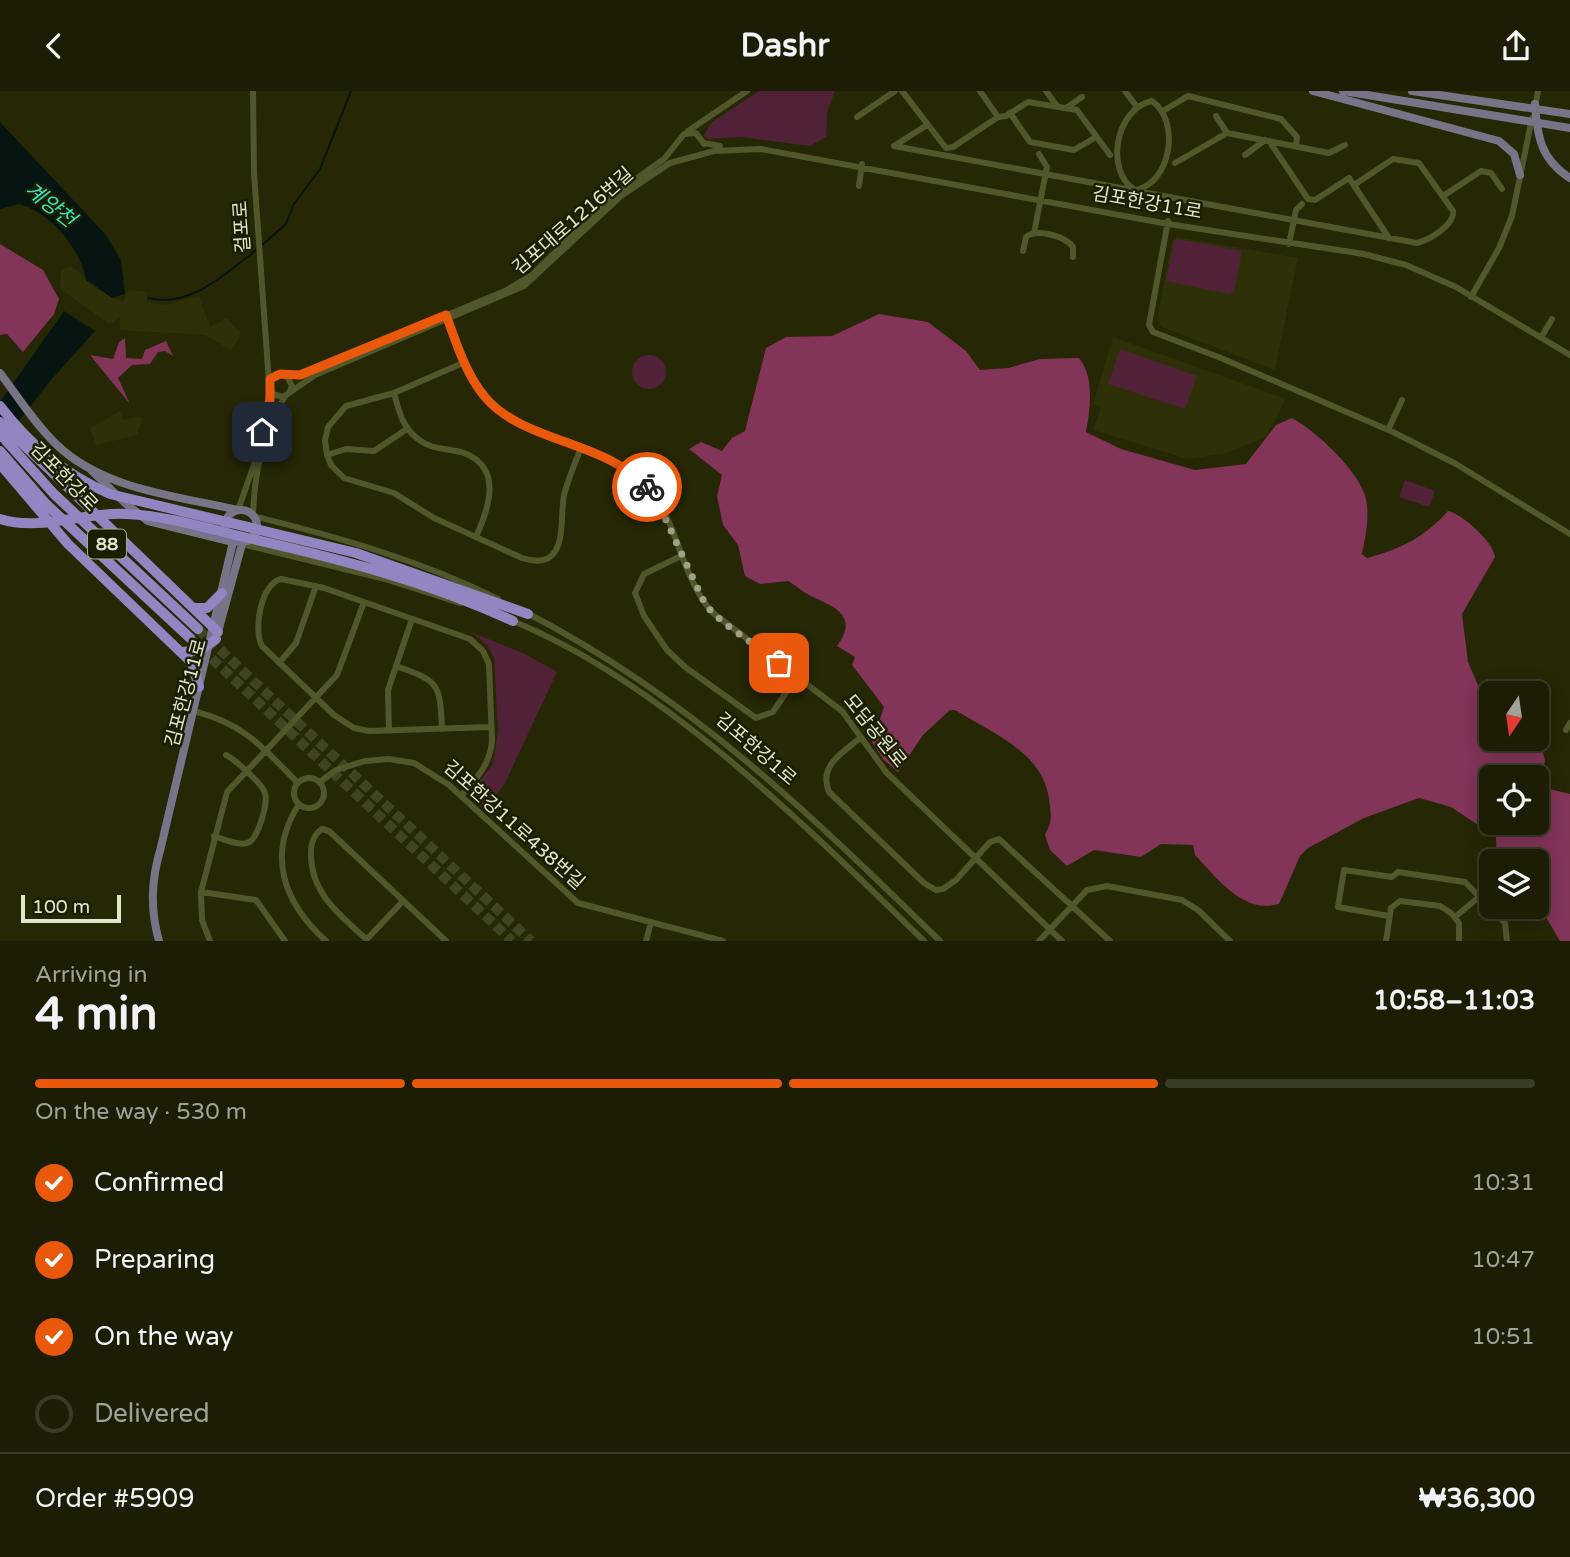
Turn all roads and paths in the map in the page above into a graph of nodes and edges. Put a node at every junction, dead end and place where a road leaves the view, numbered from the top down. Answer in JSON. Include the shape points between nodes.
{"nodes":[{"id":1,"x":253,"y":91,"type":"edge"},
{"id":2,"x":747,"y":91,"type":"edge"},
{"id":3,"x":895,"y":91,"type":"edge"},
{"id":4,"x":902,"y":91,"type":"edge"},
{"id":5,"x":980,"y":91,"type":"edge"},
{"id":6,"x":1046,"y":91,"type":"edge"},
{"id":7,"x":1125,"y":91,"type":"edge"},
{"id":8,"x":1313,"y":91,"type":"edge"},
{"id":9,"x":1343,"y":91,"type":"edge"},
{"id":10,"x":1412,"y":91,"type":"edge"},
{"id":11,"x":1538,"y":91,"type":"edge"},
{"id":12,"x":884,"y":94,"type":"edge"},
{"id":13,"x":1082,"y":97,"type":"dead end"},
{"id":14,"x":1535,"y":104,"type":"junction"},
{"id":15,"x":1057,"y":106,"type":"junction"},
{"id":16,"x":1137,"y":107,"type":"junction"},
{"id":17,"x":1066,"y":108,"type":"junction"},
{"id":18,"x":1163,"y":111,"type":"junction"},
{"id":19,"x":1010,"y":113,"type":"junction"},
{"id":20,"x":1570,"y":114,"type":"edge"},
{"id":21,"x":1216,"y":116,"type":"dead end"},
{"id":22,"x":858,"y":117,"type":"dead end"},
{"id":23,"x":998,"y":117,"type":"junction"},
{"id":24,"x":703,"y":122,"type":"junction"},
{"id":25,"x":927,"y":125,"type":"junction"},
{"id":26,"x":1570,"y":128,"type":"edge"},
{"id":27,"x":688,"y":132,"type":"junction"},
{"id":28,"x":1227,"y":132,"type":"junction"},
{"id":29,"x":700,"y":135,"type":"junction"},
{"id":30,"x":1096,"y":137,"type":"junction"},
{"id":31,"x":1267,"y":141,"type":"junction"},
{"id":32,"x":704,"y":143,"type":"junction"},
{"id":33,"x":678,"y":144,"type":"junction"},
{"id":34,"x":1345,"y":145,"type":"dead end"},
{"id":35,"x":1296,"y":146,"type":"junction"},
{"id":36,"x":1039,"y":154,"type":"dead end"},
{"id":37,"x":698,"y":155,"type":"junction"},
{"id":38,"x":1110,"y":155,"type":"dead end"},
{"id":39,"x":1245,"y":155,"type":"dead end"},
{"id":40,"x":686,"y":156,"type":"junction"},
{"id":41,"x":1175,"y":163,"type":"dead end"},
{"id":42,"x":862,"y":166,"type":"junction"},
{"id":43,"x":1046,"y":173,"type":"junction"},
{"id":44,"x":1520,"y":175,"type":"junction"},
{"id":45,"x":1570,"y":178,"type":"edge"},
{"id":46,"x":859,"y":185,"type":"dead end"},
{"id":47,"x":1354,"y":185,"type":"junction"},
{"id":48,"x":1502,"y":189,"type":"dead end"},
{"id":49,"x":1135,"y":190,"type":"junction"},
{"id":50,"x":1443,"y":196,"type":"junction"},
{"id":51,"x":1041,"y":199,"type":"junction"},
{"id":52,"x":1302,"y":204,"type":"dead end"},
{"id":53,"x":1295,"y":220,"type":"junction"},
{"id":54,"x":1168,"y":222,"type":"junction"},
{"id":55,"x":1034,"y":233,"type":"junction"},
{"id":56,"x":1389,"y":238,"type":"junction"},
{"id":57,"x":1289,"y":242,"type":"junction"},
{"id":58,"x":1023,"y":251,"type":"dead end"},
{"id":59,"x":1073,"y":257,"type":"dead end"},
{"id":60,"x":1471,"y":295,"type":"junction"},
{"id":61,"x":447,"y":317,"type":"junction"},
{"id":62,"x":1552,"y":319,"type":"dead end"},
{"id":63,"x":1542,"y":336,"type":"junction"},
{"id":64,"x":1570,"y":354,"type":"edge"},
{"id":65,"x":267,"y":361,"type":"junction"},
{"id":66,"x":465,"y":362,"type":"junction"},
{"id":67,"x":0,"y":373,"type":"edge"},
{"id":68,"x":284,"y":375,"type":"junction"},
{"id":69,"x":269,"y":386,"type":"junction"},
{"id":70,"x":394,"y":393,"type":"junction"},
{"id":71,"x":288,"y":394,"type":"junction"},
{"id":72,"x":1402,"y":400,"type":"dead end"},
{"id":73,"x":0,"y":406,"type":"edge"},
{"id":74,"x":0,"y":422,"type":"edge"},
{"id":75,"x":407,"y":429,"type":"junction"},
{"id":76,"x":1388,"y":430,"type":"junction"},
{"id":77,"x":0,"y":434,"type":"edge"},
{"id":78,"x":582,"y":448,"type":"junction"},
{"id":79,"x":0,"y":451,"type":"edge"},
{"id":80,"x":22,"y":453,"type":"junction"},
{"id":81,"x":327,"y":455,"type":"junction"},
{"id":82,"x":0,"y":464,"type":"edge"},
{"id":83,"x":91,"y":470,"type":"junction"},
{"id":84,"x":12,"y":473,"type":"junction"},
{"id":85,"x":238,"y":510,"type":"junction"},
{"id":86,"x":253,"y":516,"type":"junction"},
{"id":87,"x":0,"y":519,"type":"edge"},
{"id":88,"x":212,"y":525,"type":"junction"},
{"id":89,"x":1570,"y":534,"type":"edge"},
{"id":90,"x":476,"y":537,"type":"junction"},
{"id":91,"x":238,"y":543,"type":"junction"},
{"id":92,"x":303,"y":545,"type":"junction"},
{"id":93,"x":681,"y":556,"type":"junction"},
{"id":94,"x":316,"y":586,"type":"junction"},
{"id":95,"x":222,"y":593,"type":"junction"},
{"id":96,"x":364,"y":602,"type":"junction"},
{"id":97,"x":194,"y":608,"type":"junction"},
{"id":98,"x":528,"y":614,"type":"junction"},
{"id":99,"x":412,"y":619,"type":"junction"},
{"id":100,"x":513,"y":621,"type":"junction"},
{"id":101,"x":198,"y":629,"type":"tunnel mouth"},
{"id":102,"x":215,"y":636,"type":"junction"},
{"id":103,"x":190,"y":638,"type":"tunnel mouth"},
{"id":104,"x":182,"y":652,"type":"junction"},
{"id":105,"x":279,"y":663,"type":"junction"},
{"id":106,"x":396,"y":666,"type":"junction"},
{"id":107,"x":797,"y":676,"type":"junction"},
{"id":108,"x":199,"y":687,"type":"junction"},
{"id":109,"x":316,"y":697,"type":"junction"},
{"id":110,"x":197,"y":712,"type":"junction"},
{"id":111,"x":1570,"y":723,"type":"edge"},
{"id":112,"x":491,"y":727,"type":"junction"},
{"id":113,"x":442,"y":729,"type":"junction"},
{"id":114,"x":389,"y":730,"type":"junction"},
{"id":115,"x":1566,"y":730,"type":"dead end"},
{"id":116,"x":860,"y":738,"type":"junction"},
{"id":117,"x":265,"y":750,"type":"junction"},
{"id":118,"x":226,"y":755,"type":"dead end"},
{"id":119,"x":245,"y":771,"type":"junction"},
{"id":120,"x":320,"y":782,"type":"junction"},
{"id":121,"x":298,"y":783,"type":"junction"},
{"id":122,"x":461,"y":796,"type":"junction"},
{"id":123,"x":299,"y":804,"type":"junction"},
{"id":124,"x":214,"y":837,"type":"junction"},
{"id":125,"x":160,"y":851,"type":"junction"},
{"id":126,"x":976,"y":858,"type":"junction"},
{"id":127,"x":201,"y":892,"type":"junction"},
{"id":128,"x":1479,"y":895,"type":"edge"},
{"id":129,"x":1479,"y":897,"type":"edge"},
{"id":130,"x":403,"y":901,"type":"junction"},
{"id":131,"x":1070,"y":907,"type":"junction"},
{"id":132,"x":1389,"y":916,"type":"junction"},
{"id":133,"x":1455,"y":917,"type":"junction"},
{"id":134,"x":1501,"y":919,"type":"edge"},
{"id":135,"x":651,"y":922,"type":"junction"},
{"id":136,"x":1050,"y":929,"type":"junction"},
{"id":137,"x":439,"y":934,"type":"junction"},
{"id":138,"x":366,"y":940,"type":"edge"},
{"id":139,"x":159,"y":941,"type":"edge"},
{"id":140,"x":210,"y":941,"type":"edge"},
{"id":141,"x":285,"y":941,"type":"edge"},
{"id":142,"x":326,"y":941,"type":"edge"},
{"id":143,"x":432,"y":941,"type":"edge"},
{"id":144,"x":446,"y":941,"type":"edge"},
{"id":145,"x":646,"y":941,"type":"edge"},
{"id":146,"x":723,"y":941,"type":"edge"},
{"id":147,"x":924,"y":941,"type":"edge"},
{"id":148,"x":940,"y":941,"type":"edge"},
{"id":149,"x":1039,"y":941,"type":"edge"},
{"id":150,"x":1062,"y":941,"type":"edge"},
{"id":151,"x":1110,"y":941,"type":"edge"},
{"id":152,"x":1230,"y":941,"type":"edge"},
{"id":153,"x":1386,"y":941,"type":"edge"},
{"id":154,"x":1459,"y":941,"type":"edge"},
{"id":155,"x":1507,"y":941,"type":"edge"}],
"edges":[{"from":1,"to":65,"type":"street","name":"걸포로"},
{"from":2,"to":24,"type":"street"},
{"from":3,"to":12,"type":"street"},
{"from":4,"to":25,"type":"street"},
{"from":5,"to":23,"type":"street"},
{"from":6,"to":15,"type":"street"},
{"from":7,"to":16,"type":"street"},
{"from":8,"to":44,"type":"main road","via":[[1499,141],[1514,155]]},
{"from":9,"to":26,"type":"main road"},
{"from":10,"to":20,"type":"main road"},
{"from":11,"to":14,"type":"street"},
{"from":12,"to":22,"type":"street"},
{"from":13,"to":17,"type":"street"},
{"from":14,"to":44,"type":"street"},
{"from":14,"to":45,"type":"main road","via":[[1540,146],[1553,166]]},
{"from":15,"to":17,"type":"street"},
{"from":15,"to":19,"type":"street","via":[[1028,101]]},
{"from":16,"to":18,"type":"street","via":[[1152,101]]},
{"from":16,"to":49,"type":"street","via":[[1121,134],[1117,154],[1124,180]]},
{"from":17,"to":30,"type":"street","via":[[1079,112]]},
{"from":18,"to":35,"type":"street","via":[[1188,96],[1281,119],[1297,137]]},
{"from":18,"to":49,"type":"street","via":[[1169,140],[1163,166],[1148,185]]},
{"from":19,"to":23,"type":"street"},
{"from":19,"to":30,"type":"street","via":[[1030,142],[1074,150]]},
{"from":21,"to":28,"type":"street"},
{"from":23,"to":25,"type":"street","via":[[946,148]]},
{"from":24,"to":27,"type":"street"},
{"from":24,"to":29,"type":"street"},
{"from":25,"to":43,"type":"street","via":[[894,146]]},
{"from":27,"to":29,"type":"street"},
{"from":27,"to":33,"type":"street"},
{"from":28,"to":31,"type":"street"},
{"from":28,"to":41,"type":"street"},
{"from":29,"to":32,"type":"street"},
{"from":30,"to":38,"type":"street"},
{"from":31,"to":35,"type":"street"},
{"from":31,"to":39,"type":"street"},
{"from":31,"to":47,"type":"street","via":[[1308,199],[1315,200],[1349,178]]},
{"from":32,"to":37,"type":"street"},
{"from":32,"to":42,"type":"street","name":"김포한강11로","via":[[761,147]]},
{"from":33,"to":40,"type":"street"},
{"from":33,"to":61,"type":"street","name":"김포대로1216번길","via":[[615,194],[532,275]]},
{"from":34,"to":35,"type":"street","via":[[1329,153]]},
{"from":36,"to":43,"type":"street"},
{"from":37,"to":40,"type":"street"},
{"from":37,"to":42,"type":"street","name":"김포한강11로","via":[[761,149]]},
{"from":40,"to":61,"type":"street","name":"김포대로1216번길","via":[[633,187],[524,286]]},
{"from":42,"to":46,"type":"street"},
{"from":42,"to":51,"type":"street","name":"김포한강11로"},
{"from":43,"to":49,"type":"street"},
{"from":43,"to":51,"type":"street"},
{"from":44,"to":60,"type":"street","via":[[1506,232]]},
{"from":47,"to":50,"type":"street","via":[[1395,158],[1419,163]]},
{"from":47,"to":56,"type":"street"},
{"from":48,"to":50,"type":"street","via":[[1491,173],[1481,171]]},
{"from":49,"to":53,"type":"street"},
{"from":50,"to":56,"type":"street","via":[[1454,213],[1450,223],[1420,243]]},
{"from":51,"to":54,"type":"street","name":"김포한강11로"},
{"from":51,"to":55,"type":"street"},
{"from":52,"to":53,"type":"street"},
{"from":53,"to":56,"type":"street"},
{"from":53,"to":57,"type":"street"},
{"from":54,"to":57,"type":"street","name":"김포한강11로"},
{"from":54,"to":76,"type":"street","via":[[1149,325],[1153,332]]},
{"from":55,"to":58,"type":"street","via":[[1026,237]]},
{"from":55,"to":59,"type":"street","via":[[1066,239],[1073,247]]},
{"from":57,"to":60,"type":"street","name":"김포한강11로","via":[[1408,263]]},
{"from":60,"to":63,"type":"street","name":"김포한강11로"},
{"from":60,"to":64,"type":"street","name":"김포한강11로"},
{"from":61,"to":66,"type":"street","name":"모담공원로"},
{"from":61,"to":68,"type":"street","name":"김포대로1216번길","via":[[304,373]]},
{"from":61,"to":71,"type":"street","name":"김포대로1216번길","via":[[316,375]]},
{"from":62,"to":63,"type":"street"},
{"from":63,"to":64,"type":"street","name":"김포한강11로"},
{"from":65,"to":68,"type":"street"},
{"from":65,"to":69,"type":"street","name":"걸포로"},
{"from":66,"to":70,"type":"street"},
{"from":66,"to":78,"type":"street","name":"모담공원로","via":[[478,389],[496,408]]},
{"from":67,"to":83,"type":"main road","via":[[45,432]]},
{"from":68,"to":69,"type":"street"},
{"from":68,"to":71,"type":"street","via":[[292,382]]},
{"from":69,"to":71,"type":"street","via":[[279,397]]},
{"from":69,"to":85,"type":"street","via":[[259,446]]},
{"from":70,"to":75,"type":"street"},
{"from":70,"to":81,"type":"street","via":[[353,403],[336,414],[326,434]]},
{"from":71,"to":86,"type":"street","name":"김포대로1216번길","via":[[271,421],[255,486]]},
{"from":72,"to":76,"type":"street"},
{"from":73,"to":88,"type":"highway","via":[[27,439],[59,467],[95,487]]},
{"from":74,"to":80,"type":"highway"},
{"from":75,"to":81,"type":"street","via":[[374,451],[346,449]]},
{"from":75,"to":90,"type":"street","via":[[426,444],[467,454],[483,469],[491,500]]},
{"from":76,"to":89,"type":"street","via":[[1456,464]]},
{"from":77,"to":80,"type":"highway","name":"김포한강로","number":"88"},
{"from":78,"to":90,"type":"street","via":[[565,493],[562,538],[552,554],[528,560]]},
{"from":78,"to":93,"type":"street","name":"모담공원로","via":[[617,463],[645,484]]},
{"from":79,"to":84,"type":"highway","name":"김포한강로","number":"88"},
{"from":80,"to":97,"type":"highway"},
{"from":80,"to":101,"type":"highway","name":"김포한강로","number":"88","via":[[54,494]]},
{"from":81,"to":90,"type":"street","via":[[335,470],[349,480],[394,493]]},
{"from":82,"to":84,"type":"highway"},
{"from":83,"to":85,"type":"main road","via":[[131,485]]},
{"from":83,"to":91,"type":"main road","via":[[148,521]]},
{"from":84,"to":103,"type":"highway","name":"김포한강로","number":"88"},
{"from":84,"to":104,"type":"highway","via":[[68,544]]},
{"from":85,"to":86,"type":"main road"},
{"from":85,"to":91,"type":"main road","via":[[229,515],[225,525]]},
{"from":86,"to":91,"type":"main road","via":[[257,530]]},
{"from":86,"to":98,"type":"street","name":"김포한강1로","via":[[417,563]]},
{"from":87,"to":88,"type":"highway","via":[[39,522],[120,514]]},
{"from":88,"to":92,"type":"highway"},
{"from":91,"to":95,"type":"main road","name":"김포한강11로"},
{"from":91,"to":100,"type":"street","name":"김포한강1로","via":[[385,579]]},
{"from":91,"to":102,"type":"main road","name":"김포한강11로"},
{"from":92,"to":98,"type":"highway","via":[[401,567]]},
{"from":92,"to":100,"type":"highway","via":[[403,577]]},
{"from":93,"to":107,"type":"street","name":"모담공원로","via":[[713,613]]},
{"from":93,"to":107,"type":"street","via":[[644,573],[635,593],[667,650],[755,718],[773,712]]},
{"from":94,"to":96,"type":"street"},
{"from":94,"to":105,"type":"street","via":[[296,643]]},
{"from":94,"to":105,"type":"street","via":[[282,579],[267,589],[257,633],[262,646]]},
{"from":95,"to":97,"type":"highway","via":[[207,608]]},
{"from":95,"to":102,"type":"main road","name":"김포한강11로"},
{"from":96,"to":99,"type":"street"},
{"from":96,"to":109,"type":"street","via":[[341,669]]},
{"from":97,"to":102,"type":"highway"},
{"from":98,"to":148,"type":"street","name":"김포한강1로","via":[[612,659],[737,751]]},
{"from":99,"to":106,"type":"street"},
{"from":99,"to":112,"type":"street","via":[[470,639],[483,651],[490,671]]},
{"from":100,"to":147,"type":"street","name":"김포한강1로","via":[[594,663],[696,734]]},
{"from":102,"to":104,"type":"highway","via":[[194,652]]},
{"from":102,"to":108,"type":"main road","name":"김포한강11로"},
{"from":102,"to":110,"type":"main road","name":"김포한강11로"},
{"from":104,"to":108,"type":"highway","via":[[197,672]]},
{"from":105,"to":109,"type":"street"},
{"from":106,"to":113,"type":"street","via":[[436,685]]},
{"from":106,"to":114,"type":"street","via":[[388,690]]},
{"from":107,"to":116,"type":"street","name":"모담공원로","via":[[842,711]]},
{"from":108,"to":125,"type":"main road","name":"김포한강11로"},
{"from":109,"to":114,"type":"street","via":[[354,728]]},
{"from":109,"to":117,"type":"street"},
{"from":110,"to":117,"type":"street","via":[[235,725]]},
{"from":110,"to":125,"type":"main road","name":"김포한강11로"},
{"from":111,"to":115,"type":"street"},
{"from":112,"to":113,"type":"street"},
{"from":112,"to":122,"type":"street","via":[[488,760]]},
{"from":113,"to":114,"type":"street"},
{"from":116,"to":126,"type":"street","name":"모담공원로","via":[[886,772]]},
{"from":116,"to":126,"type":"street","via":[[827,769],[826,785],[834,798],[930,887],[950,886]]},
{"from":117,"to":119,"type":"street"},
{"from":117,"to":121,"type":"street"},
{"from":118,"to":119,"type":"street"},
{"from":119,"to":124,"type":"street","via":[[227,792]]},
{"from":119,"to":124,"type":"street","via":[[265,795],[255,835],[242,844]]},
{"from":120,"to":121,"type":"street","via":[[311,778]]},
{"from":120,"to":122,"type":"street","name":"김포한강11로438번길","via":[[350,765],[399,760],[434,773]]},
{"from":120,"to":123,"type":"street","via":[[321,803],[313,808]]},
{"from":121,"to":123,"type":"street","via":[[294,794]]},
{"from":122,"to":135,"type":"street","name":"김포한강11로438번길","via":[[572,899]]},
{"from":123,"to":142,"type":"street","via":[[284,842],[284,876],[296,909]]},
{"from":124,"to":127,"type":"street"},
{"from":125,"to":139,"type":"main road","name":"김포한강11로","via":[[152,901]]},
{"from":126,"to":131,"type":"street","via":[[999,839]]},
{"from":126,"to":136,"type":"street","name":"모담공원로"},
{"from":127,"to":140,"type":"street","via":[[202,921]]},
{"from":127,"to":141,"type":"street","via":[[256,900]]},
{"from":128,"to":132,"type":"street","via":[[1461,881],[1344,870],[1338,907]]},
{"from":129,"to":133,"type":"street"},
{"from":130,"to":137,"type":"street"},
{"from":130,"to":138,"type":"street"},
{"from":130,"to":138,"type":"street","via":[[329,831],[317,832],[311,857],[318,887],[331,907]]},
{"from":131,"to":136,"type":"street"},
{"from":131,"to":151,"type":"street"},
{"from":131,"to":152,"type":"street","via":[[1098,886],[1171,896],[1198,910]]},
{"from":132,"to":133,"type":"street","via":[[1393,904],[1400,901],[1440,906]]},
{"from":132,"to":153,"type":"street"},
{"from":133,"to":154,"type":"street"},
{"from":134,"to":155,"type":"street"},
{"from":135,"to":145,"type":"street"},
{"from":135,"to":146,"type":"street","name":"김포한강11로438번길"},
{"from":136,"to":149,"type":"street"},
{"from":136,"to":150,"type":"street","name":"모담공원로"},
{"from":137,"to":143,"type":"street"},
{"from":137,"to":144,"type":"street"}]}
